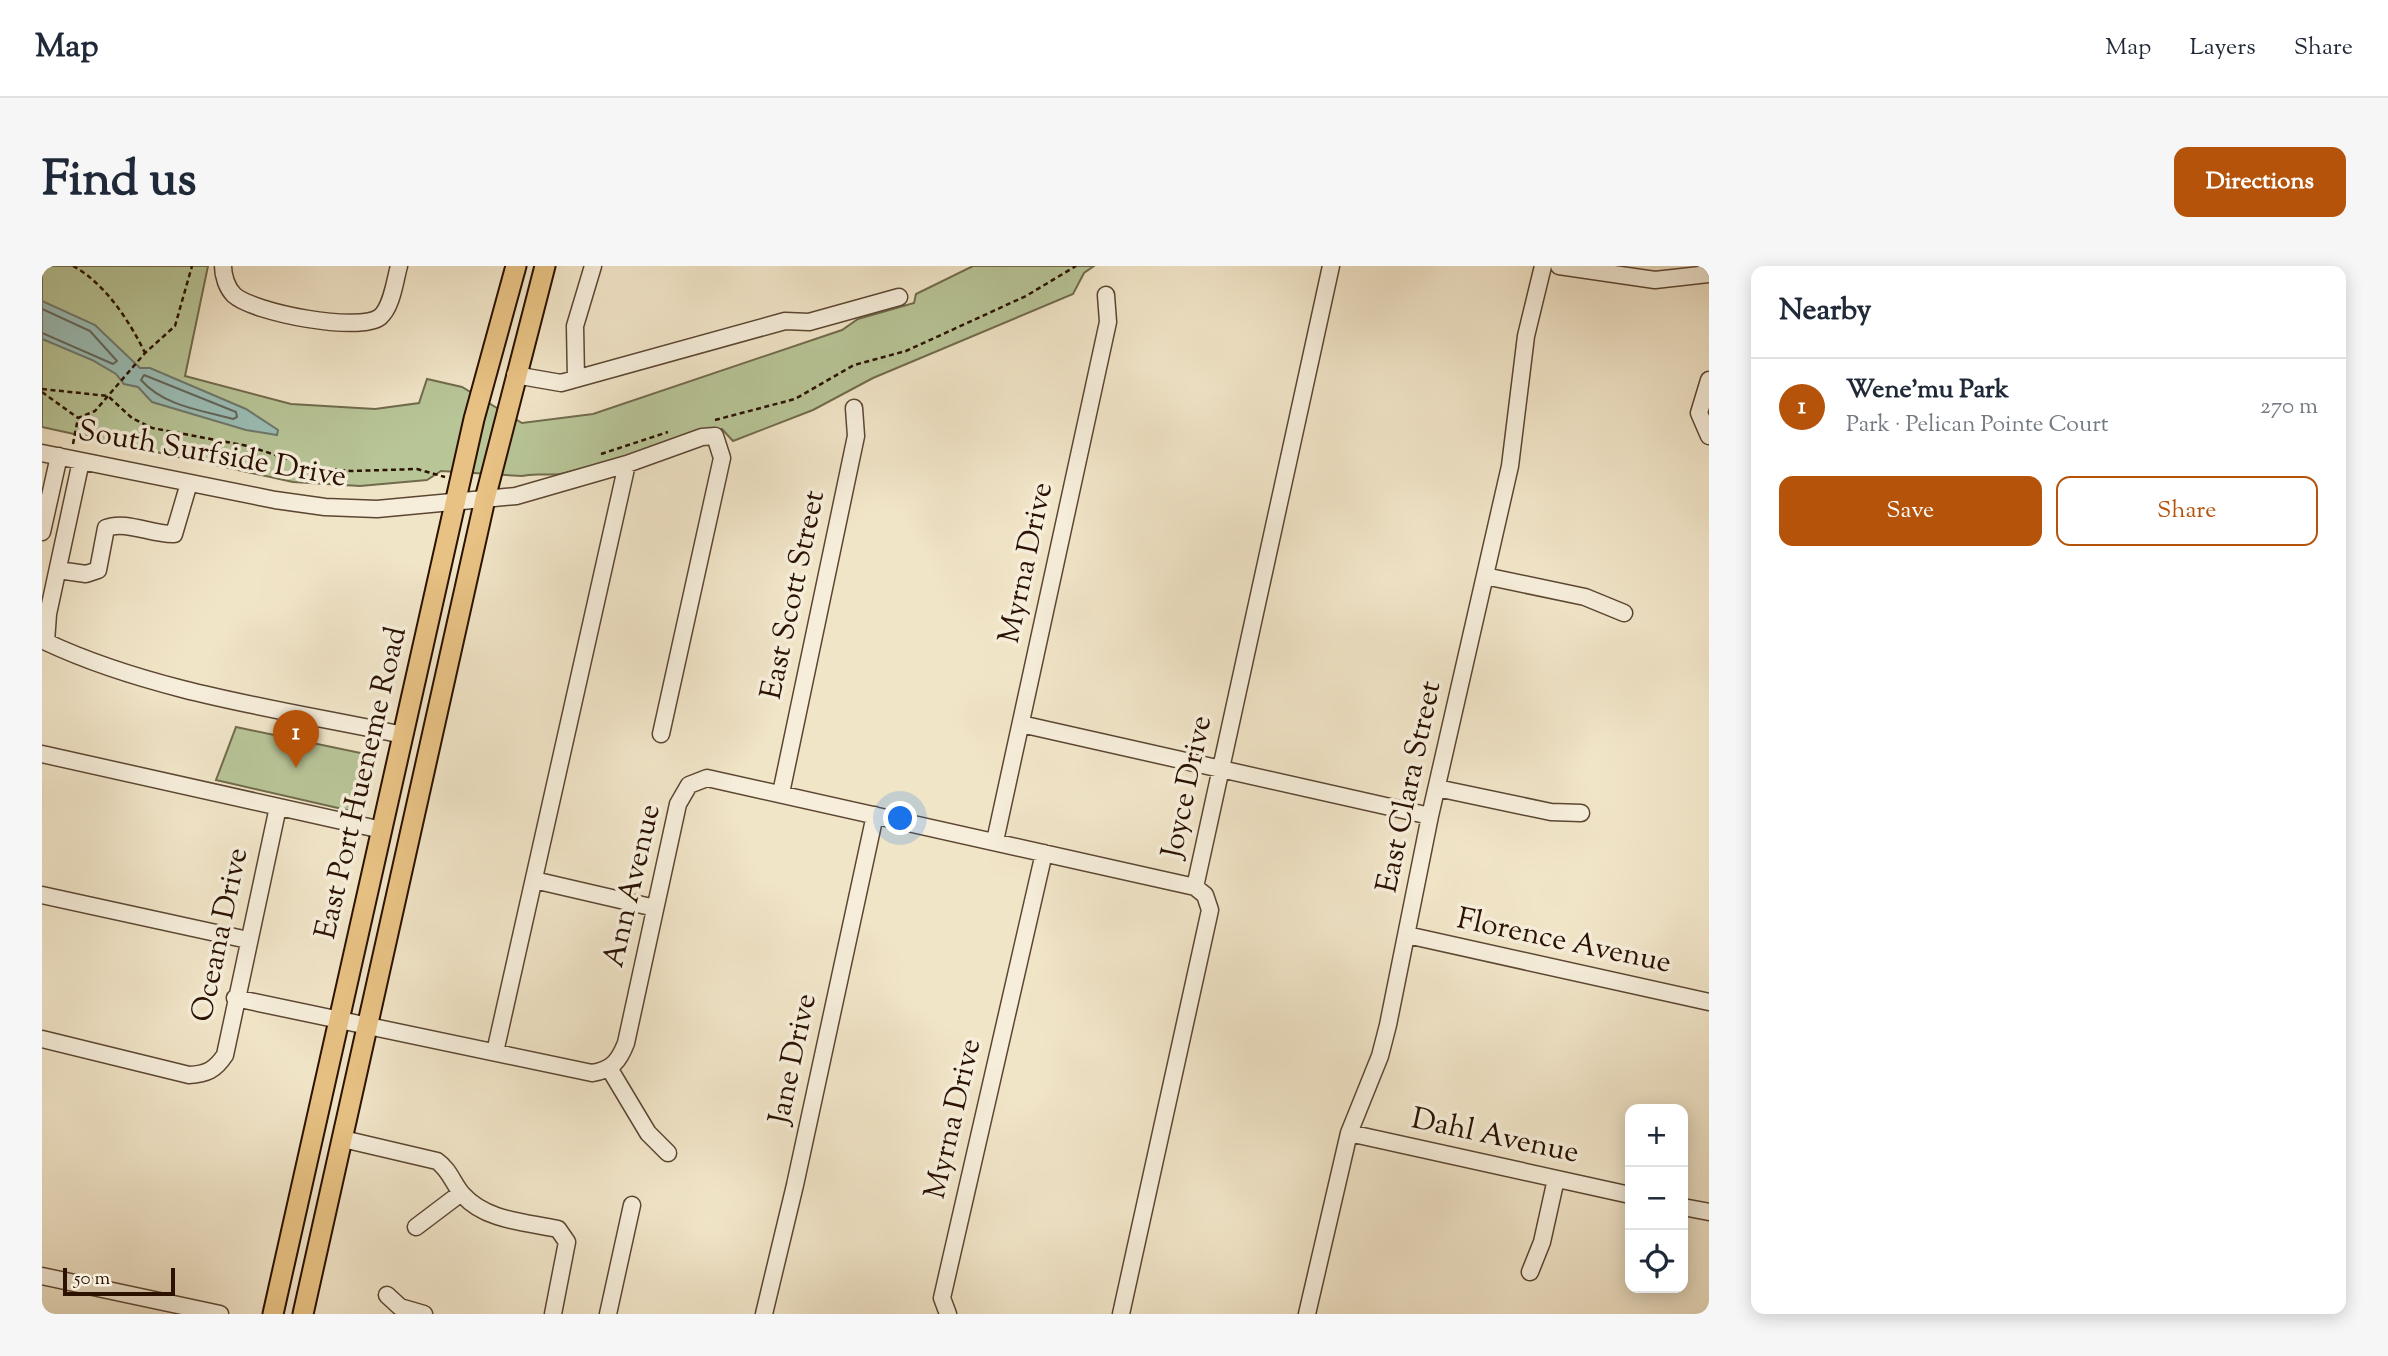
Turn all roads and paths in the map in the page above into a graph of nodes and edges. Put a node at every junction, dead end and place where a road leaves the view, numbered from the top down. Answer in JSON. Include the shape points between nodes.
{"nodes":[{"id":1,"x":73,"y":266,"type":"edge"},
{"id":2,"x":192,"y":266,"type":"edge"},
{"id":3,"x":223,"y":266,"type":"edge"},
{"id":4,"x":398,"y":266,"type":"edge"},
{"id":5,"x":516,"y":266,"type":"edge"},
{"id":6,"x":544,"y":266,"type":"edge"},
{"id":7,"x":593,"y":266,"type":"edge"},
{"id":8,"x":1076,"y":266,"type":"edge"},
{"id":9,"x":1331,"y":266,"type":"edge"},
{"id":10,"x":1543,"y":266,"type":"edge"},
{"id":11,"x":1559,"y":266,"type":"edge"},
{"id":12,"x":1709,"y":275,"type":"edge"},
{"id":13,"x":1106,"y":295,"type":"dead end"},
{"id":14,"x":899,"y":297,"type":"dead end"},
{"id":15,"x":145,"y":353,"type":"junction"},
{"id":16,"x":515,"y":375,"type":"junction"},
{"id":17,"x":576,"y":379,"type":"junction"},
{"id":18,"x":1709,"y":380,"type":"edge"},
{"id":19,"x":42,"y":391,"type":"edge"},
{"id":20,"x":108,"y":396,"type":"junction"},
{"id":21,"x":854,"y":408,"type":"dead end"},
{"id":22,"x":78,"y":418,"type":"junction"},
{"id":23,"x":711,"y":430,"type":"junction"},
{"id":24,"x":669,"y":431,"type":"dead end"},
{"id":25,"x":1709,"y":436,"type":"edge"},
{"id":26,"x":75,"y":438,"type":"dead end"},
{"id":27,"x":42,"y":453,"type":"edge"},
{"id":28,"x":59,"y":456,"type":"junction"},
{"id":29,"x":596,"y":456,"type":"dead end"},
{"id":30,"x":81,"y":461,"type":"junction"},
{"id":31,"x":627,"y":464,"type":"junction"},
{"id":32,"x":443,"y":477,"type":"dead end"},
{"id":33,"x":190,"y":482,"type":"junction"},
{"id":34,"x":485,"y":499,"type":"junction"},
{"id":35,"x":456,"y":500,"type":"junction"},
{"id":36,"x":42,"y":532,"type":"edge"},
{"id":37,"x":58,"y":570,"type":"junction"},
{"id":38,"x":1485,"y":576,"type":"junction"},
{"id":39,"x":1624,"y":612,"type":"dead end"},
{"id":40,"x":1021,"y":724,"type":"junction"},
{"id":41,"x":662,"y":734,"type":"dead end"},
{"id":42,"x":403,"y":736,"type":"junction"},
{"id":43,"x":42,"y":754,"type":"edge"},
{"id":44,"x":1220,"y":768,"type":"junction"},
{"id":45,"x":1437,"y":788,"type":"junction"},
{"id":46,"x":781,"y":793,"type":"junction"},
{"id":47,"x":278,"y":807,"type":"junction"},
{"id":48,"x":1581,"y":813,"type":"dead end"},
{"id":49,"x":875,"y":815,"type":"junction"},
{"id":50,"x":1430,"y":816,"type":"junction"},
{"id":51,"x":382,"y":830,"type":"junction"},
{"id":52,"x":995,"y":841,"type":"junction"},
{"id":53,"x":1044,"y":853,"type":"junction"},
{"id":54,"x":534,"y":880,"type":"junction"},
{"id":55,"x":1195,"y":887,"type":"junction"},
{"id":56,"x":42,"y":895,"type":"edge"},
{"id":57,"x":656,"y":908,"type":"junction"},
{"id":58,"x":1407,"y":935,"type":"junction"},
{"id":59,"x":248,"y":940,"type":"junction"},
{"id":60,"x":235,"y":998,"type":"junction"},
{"id":61,"x":1709,"y":1002,"type":"edge"},
{"id":62,"x":340,"y":1018,"type":"junction"},
{"id":63,"x":366,"y":1024,"type":"junction"},
{"id":64,"x":42,"y":1039,"type":"edge"},
{"id":65,"x":495,"y":1052,"type":"junction"},
{"id":66,"x":609,"y":1068,"type":"junction"},
{"id":67,"x":1349,"y":1133,"type":"junction"},
{"id":68,"x":342,"y":1139,"type":"junction"},
{"id":69,"x":668,"y":1153,"type":"dead end"},
{"id":70,"x":1556,"y":1179,"type":"junction"},
{"id":71,"x":461,"y":1193,"type":"junction"},
{"id":72,"x":1625,"y":1194,"type":"edge"},
{"id":73,"x":632,"y":1205,"type":"dead end"},
{"id":74,"x":1688,"y":1207,"type":"edge"},
{"id":75,"x":1709,"y":1212,"type":"edge"},
{"id":76,"x":416,"y":1227,"type":"dead end"},
{"id":77,"x":1530,"y":1272,"type":"dead end"},
{"id":78,"x":42,"y":1276,"type":"edge"},
{"id":79,"x":387,"y":1295,"type":"dead end"},
{"id":80,"x":220,"y":1314,"type":"edge"},
{"id":81,"x":273,"y":1314,"type":"edge"},
{"id":82,"x":303,"y":1314,"type":"edge"},
{"id":83,"x":424,"y":1314,"type":"edge"},
{"id":84,"x":553,"y":1314,"type":"edge"},
{"id":85,"x":608,"y":1314,"type":"edge"},
{"id":86,"x":764,"y":1314,"type":"edge"},
{"id":87,"x":948,"y":1314,"type":"edge"},
{"id":88,"x":1121,"y":1314,"type":"edge"},
{"id":89,"x":1307,"y":1314,"type":"edge"}],
"edges":[{"from":1,"to":15,"type":"path","via":[[103,292]]},
{"from":2,"to":15,"type":"path","via":[[175,326]]},
{"from":3,"to":4,"type":"street","via":[[225,281],[246,304],[326,322],[380,317]]},
{"from":5,"to":35,"type":"main road","name":"East Port Hueneme Road"},
{"from":6,"to":16,"type":"main road","name":"East Port Hueneme Road"},
{"from":7,"to":17,"type":"street","via":[[575,326]]},
{"from":8,"to":23,"type":"path","via":[[1026,296],[906,351],[854,365],[795,399]]},
{"from":9,"to":44,"type":"street","name":"Joyce Drive"},
{"from":10,"to":38,"type":"street","name":"East Clara Street","via":[[1526,336],[1510,466]]},
{"from":11,"to":12,"type":"street","via":[[1655,280]]},
{"from":13,"to":40,"type":"street","name":"Myrna Drive","via":[[1108,322]]},
{"from":14,"to":17,"type":"street","via":[[809,322],[785,321]]},
{"from":15,"to":20,"type":"path"},
{"from":16,"to":17,"type":"street","via":[[561,383]]},
{"from":16,"to":34,"type":"main road","name":"East Port Hueneme Road"},
{"from":18,"to":25,"type":"street","via":[[1699,413]]},
{"from":19,"to":20,"type":"path"},
{"from":19,"to":22,"type":"path"},
{"from":20,"to":22,"type":"path","via":[[95,411]]},
{"from":20,"to":32,"type":"path","via":[[132,418],[171,433],[248,446],[312,467],[417,469]]},
{"from":21,"to":46,"type":"street","name":"East Scott Street","via":[[856,436]]},
{"from":22,"to":26,"type":"path"},
{"from":23,"to":31,"type":"street","name":"South Surfside Drive"},
{"from":23,"to":41,"type":"street","via":[[722,458]]},
{"from":24,"to":29,"type":"path"},
{"from":27,"to":28,"type":"street","name":"South Surfside Drive"},
{"from":28,"to":30,"type":"street","name":"South Surfside Drive"},
{"from":28,"to":36,"type":"street"},
{"from":30,"to":33,"type":"street","name":"South Surfside Drive"},
{"from":30,"to":37,"type":"street"},
{"from":31,"to":34,"type":"street","name":"South Surfside Drive","via":[[516,496]]},
{"from":31,"to":54,"type":"street"},
{"from":33,"to":35,"type":"street","name":"South Surfside Drive","via":[[325,507],[377,509]]},
{"from":33,"to":37,"type":"street","via":[[174,534],[116,524],[106,528],[98,570],[86,574]]},
{"from":34,"to":35,"type":"street","name":"South Surfside Drive"},
{"from":34,"to":63,"type":"main road","name":"East Port Hueneme Road"},
{"from":35,"to":42,"type":"main road","name":"East Port Hueneme Road"},
{"from":37,"to":42,"type":"street","via":[[46,642],[91,663],[158,682]]},
{"from":38,"to":39,"type":"street","via":[[1585,597]]},
{"from":38,"to":45,"type":"street","name":"East Clara Street"},
{"from":40,"to":44,"type":"street"},
{"from":40,"to":52,"type":"street","name":"Myrna Drive"},
{"from":42,"to":51,"type":"main road","name":"East Port Hueneme Road"},
{"from":43,"to":47,"type":"street"},
{"from":44,"to":50,"type":"street"},
{"from":44,"to":55,"type":"street","name":"Joyce Drive"},
{"from":45,"to":48,"type":"street","via":[[1551,813]]},
{"from":45,"to":50,"type":"street","name":"East Clara Street"},
{"from":46,"to":49,"type":"street","name":"Ann Avenue"},
{"from":46,"to":57,"type":"street","name":"Ann Avenue","via":[[707,778],[689,785],[678,804]]},
{"from":47,"to":51,"type":"street"},
{"from":47,"to":59,"type":"street","name":"Oceana Drive"},
{"from":49,"to":52,"type":"street","name":"Ann Avenue"},
{"from":49,"to":86,"type":"street","name":"Jane Drive"},
{"from":50,"to":58,"type":"street","name":"East Clara Street"},
{"from":51,"to":62,"type":"main road","name":"East Port Hueneme Road"},
{"from":52,"to":53,"type":"street","name":"Ann Avenue"},
{"from":53,"to":55,"type":"street","name":"Ann Avenue"},
{"from":53,"to":87,"type":"street","name":"Myrna Drive","via":[[942,1298]]},
{"from":54,"to":57,"type":"street"},
{"from":54,"to":65,"type":"street"},
{"from":55,"to":88,"type":"street","name":"Joyce Drive","via":[[1205,895],[1210,910]]},
{"from":56,"to":59,"type":"street"},
{"from":57,"to":66,"type":"street","name":"Ann Avenue","via":[[626,1043]]},
{"from":58,"to":61,"type":"street","name":"Florence Avenue"},
{"from":58,"to":67,"type":"street","name":"East Clara Street","via":[[1380,1056]]},
{"from":59,"to":60,"type":"street","name":"Oceana Drive"},
{"from":60,"to":62,"type":"street"},
{"from":60,"to":64,"type":"street","name":"Oceana Drive","via":[[225,1055],[211,1071],[189,1075]]},
{"from":62,"to":63,"type":"street"},
{"from":62,"to":81,"type":"main road","name":"East Port Hueneme Road"},
{"from":63,"to":65,"type":"street"},
{"from":63,"to":68,"type":"main road","name":"East Port Hueneme Road"},
{"from":65,"to":66,"type":"street","via":[[592,1073]]},
{"from":66,"to":69,"type":"street","via":[[648,1133]]},
{"from":67,"to":70,"type":"street","name":"Dahl Avenue"},
{"from":67,"to":89,"type":"street","name":"East Clara Street"},
{"from":68,"to":71,"type":"street","via":[[437,1161]]},
{"from":68,"to":82,"type":"main road","name":"East Port Hueneme Road"},
{"from":70,"to":72,"type":"street","name":"Dahl Avenue"},
{"from":70,"to":77,"type":"street"},
{"from":71,"to":76,"type":"street"},
{"from":71,"to":84,"type":"street","via":[[491,1215],[565,1234],[567,1248]]},
{"from":73,"to":85,"type":"street"},
{"from":74,"to":75,"type":"street"},
{"from":78,"to":80,"type":"street"},
{"from":79,"to":83,"type":"street","via":[[400,1307]]}]}
